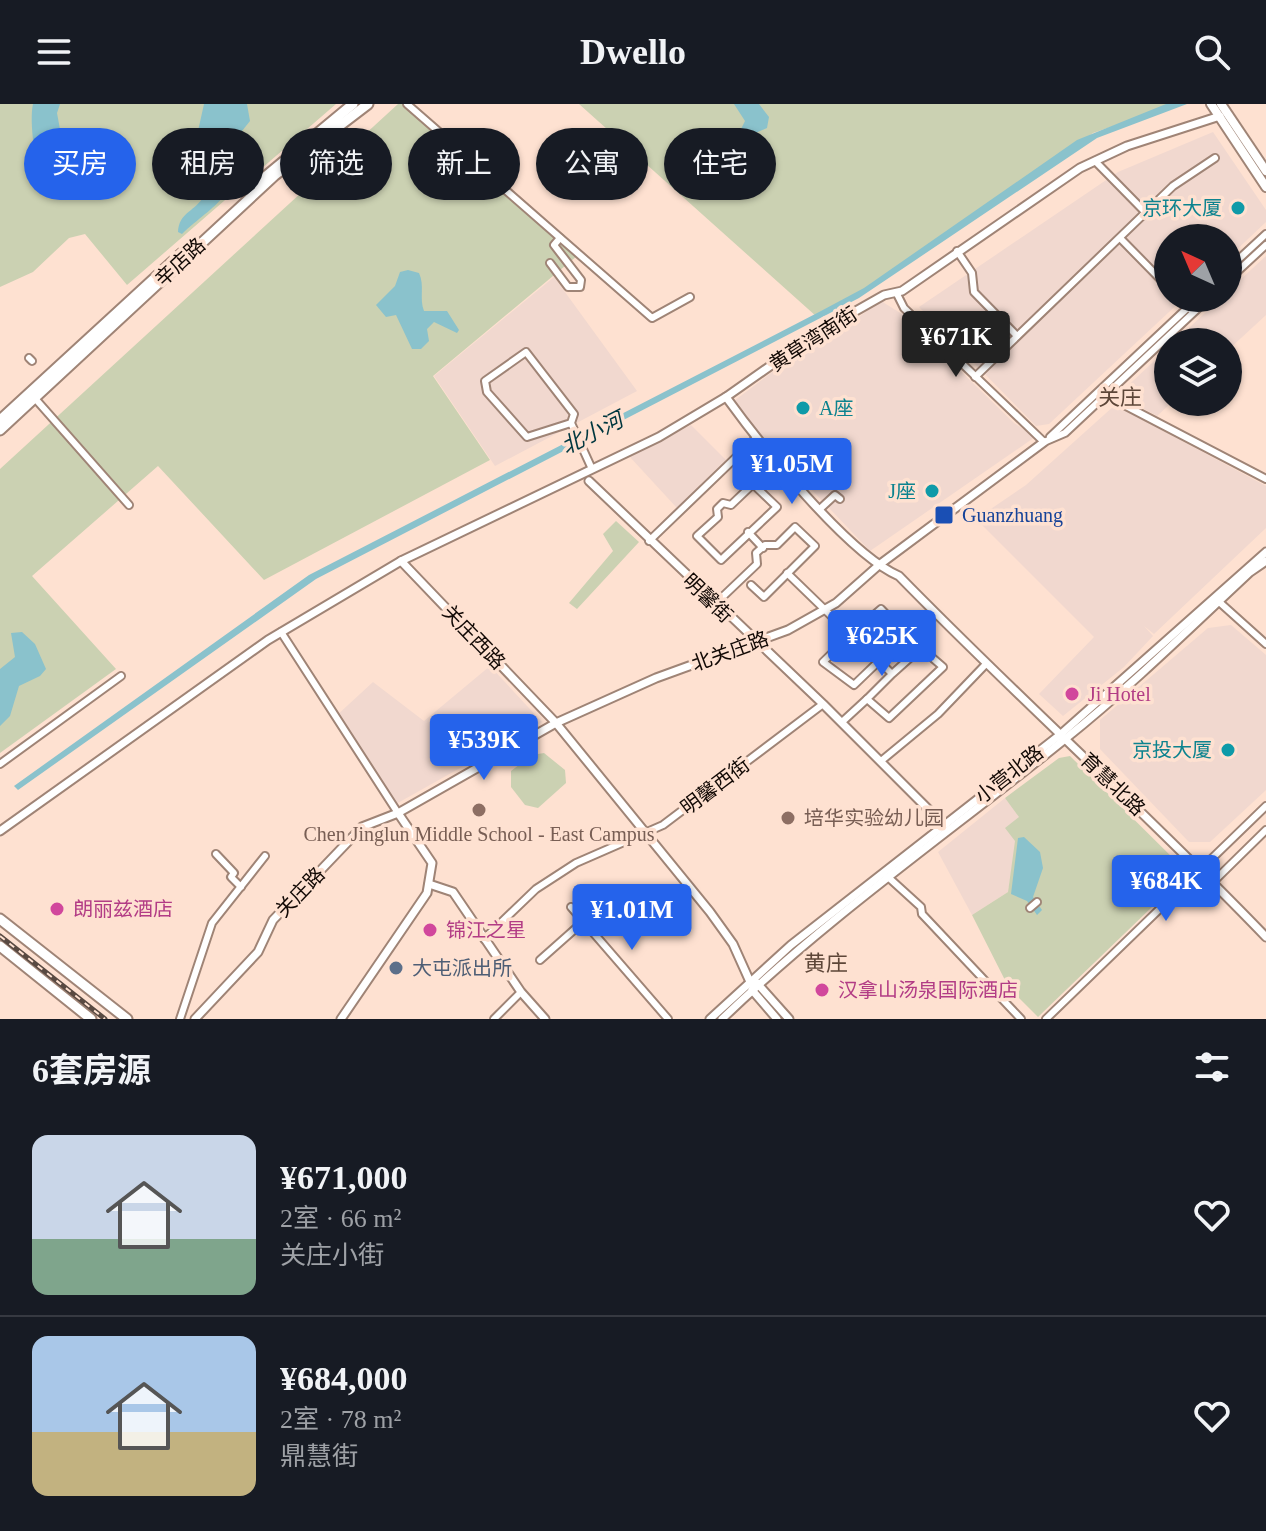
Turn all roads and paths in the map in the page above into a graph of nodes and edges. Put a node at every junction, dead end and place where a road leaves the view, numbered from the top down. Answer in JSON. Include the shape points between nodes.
{"nodes":[{"id":1,"x":353,"y":104,"type":"edge"},
{"id":2,"x":368,"y":104,"type":"edge"},
{"id":3,"x":407,"y":104,"type":"edge"},
{"id":4,"x":1217,"y":105,"type":"edge"},
{"id":5,"x":1220,"y":116,"type":"junction"},
{"id":6,"x":1215,"y":158,"type":"dead end"},
{"id":7,"x":1095,"y":161,"type":"junction"},
{"id":8,"x":1266,"y":171,"type":"edge"},
{"id":9,"x":1266,"y":187,"type":"edge"},
{"id":10,"x":1146,"y":213,"type":"junction"},
{"id":11,"x":1266,"y":234,"type":"edge"},
{"id":12,"x":560,"y":238,"type":"junction"},
{"id":13,"x":1120,"y":238,"type":"junction"},
{"id":14,"x":1266,"y":245,"type":"edge"},
{"id":15,"x":957,"y":251,"type":"junction"},
{"id":16,"x":1242,"y":256,"type":"edge"},
{"id":17,"x":550,"y":263,"type":"dead end"},
{"id":18,"x":1242,"y":267,"type":"edge"},
{"id":19,"x":1154,"y":273,"type":"edge"},
{"id":20,"x":897,"y":294,"type":"junction"},
{"id":21,"x":690,"y":297,"type":"dead end"},
{"id":22,"x":1189,"y":312,"type":"edge"},
{"id":23,"x":1189,"y":312,"type":"edge"},
{"id":24,"x":1017,"y":336,"type":"junction"},
{"id":25,"x":975,"y":377,"type":"junction"},
{"id":26,"x":32,"y":395,"type":"junction"},
{"id":27,"x":1105,"y":395,"type":"junction"},
{"id":28,"x":726,"y":397,"type":"junction"},
{"id":29,"x":0,"y":420,"type":"edge"},
{"id":30,"x":571,"y":423,"type":"junction"},
{"id":31,"x":0,"y":430,"type":"edge"},
{"id":32,"x":756,"y":438,"type":"junction"},
{"id":33,"x":1044,"y":442,"type":"junction"},
{"id":34,"x":592,"y":469,"type":"junction"},
{"id":35,"x":1266,"y":479,"type":"edge"},
{"id":36,"x":589,"y":481,"type":"dead end"},
{"id":37,"x":840,"y":499,"type":"dead end"},
{"id":38,"x":129,"y":505,"type":"dead end"},
{"id":39,"x":821,"y":508,"type":"junction"},
{"id":40,"x":748,"y":532,"type":"junction"},
{"id":41,"x":649,"y":541,"type":"junction"},
{"id":42,"x":763,"y":548,"type":"junction"},
{"id":43,"x":1266,"y":552,"type":"edge"},
{"id":44,"x":401,"y":561,"type":"junction"},
{"id":45,"x":1266,"y":561,"type":"edge"},
{"id":46,"x":879,"y":565,"type":"junction"},
{"id":47,"x":787,"y":573,"type":"junction"},
{"id":48,"x":751,"y":585,"type":"dead end"},
{"id":49,"x":1217,"y":599,"type":"junction"},
{"id":50,"x":715,"y":604,"type":"junction"},
{"id":51,"x":823,"y":609,"type":"junction"},
{"id":52,"x":281,"y":632,"type":"junction"},
{"id":53,"x":851,"y":635,"type":"junction"},
{"id":54,"x":755,"y":642,"type":"junction"},
{"id":55,"x":1266,"y":644,"type":"edge"},
{"id":56,"x":879,"y":661,"type":"junction"},
{"id":57,"x":985,"y":665,"type":"junction"},
{"id":58,"x":892,"y":674,"type":"junction"},
{"id":59,"x":121,"y":676,"type":"dead end"},
{"id":60,"x":867,"y":699,"type":"junction"},
{"id":61,"x":823,"y":704,"type":"junction"},
{"id":62,"x":842,"y":722,"type":"junction"},
{"id":63,"x":556,"y":723,"type":"junction"},
{"id":64,"x":1063,"y":736,"type":"junction"},
{"id":65,"x":881,"y":761,"type":"junction"},
{"id":66,"x":0,"y":764,"type":"edge"},
{"id":67,"x":1266,"y":806,"type":"edge"},
{"id":68,"x":398,"y":813,"type":"junction"},
{"id":69,"x":943,"y":824,"type":"junction"},
{"id":70,"x":1266,"y":830,"type":"edge"},
{"id":71,"x":0,"y":831,"type":"edge"},
{"id":72,"x":647,"y":835,"type":"junction"},
{"id":73,"x":216,"y":854,"type":"dead end"},
{"id":74,"x":265,"y":856,"type":"dead end"},
{"id":75,"x":1200,"y":868,"type":"junction"},
{"id":76,"x":888,"y":877,"type":"junction"},
{"id":77,"x":1213,"y":882,"type":"junction"},
{"id":78,"x":429,"y":884,"type":"junction"},
{"id":79,"x":241,"y":887,"type":"junction"},
{"id":80,"x":1037,"y":902,"type":"dead end"},
{"id":81,"x":571,"y":907,"type":"dead end"},
{"id":82,"x":1030,"y":908,"type":"dead end"},
{"id":83,"x":0,"y":919,"type":"edge"},
{"id":84,"x":584,"y":921,"type":"junction"},
{"id":85,"x":1266,"y":937,"type":"edge"},
{"id":86,"x":484,"y":939,"type":"junction"},
{"id":87,"x":0,"y":946,"type":"edge"},
{"id":88,"x":540,"y":960,"type":"dead end"},
{"id":89,"x":751,"y":979,"type":"junction"},
{"id":90,"x":759,"y":984,"type":"junction"},
{"id":91,"x":752,"y":990,"type":"junction"},
{"id":92,"x":521,"y":992,"type":"junction"},
{"id":93,"x":91,"y":1019,"type":"edge"},
{"id":94,"x":127,"y":1019,"type":"edge"},
{"id":95,"x":180,"y":1019,"type":"edge"},
{"id":96,"x":195,"y":1019,"type":"edge"},
{"id":97,"x":341,"y":1019,"type":"edge"},
{"id":98,"x":494,"y":1019,"type":"edge"},
{"id":99,"x":545,"y":1019,"type":"edge"},
{"id":100,"x":668,"y":1019,"type":"edge"},
{"id":101,"x":710,"y":1019,"type":"edge"},
{"id":102,"x":722,"y":1019,"type":"edge"},
{"id":103,"x":777,"y":1019,"type":"edge"},
{"id":104,"x":789,"y":1019,"type":"edge"},
{"id":105,"x":1021,"y":1019,"type":"edge"},
{"id":106,"x":1046,"y":1019,"type":"edge"}],
"edges":[{"from":1,"to":26,"type":"main road","name":"辛店路","via":[[271,170]]},
{"from":2,"to":26,"type":"main road","name":"辛店路","via":[[275,175]]},
{"from":3,"to":12,"type":"street"},
{"from":4,"to":5,"type":"main road"},
{"from":4,"to":8,"type":"main road"},
{"from":5,"to":7,"type":"street","name":"黄草湾南街"},
{"from":5,"to":9,"type":"main road"},
{"from":6,"to":10,"type":"street","via":[[1173,186]]},
{"from":7,"to":10,"type":"street"},
{"from":7,"to":15,"type":"street","name":"黄草湾南街"},
{"from":10,"to":13,"type":"street"},
{"from":11,"to":16,"type":"street"},
{"from":12,"to":17,"type":"street","via":[[554,245],[581,280],[580,287],[568,287]]},
{"from":12,"to":21,"type":"street","via":[[652,318]]},
{"from":13,"to":19,"type":"street"},
{"from":13,"to":24,"type":"street"},
{"from":14,"to":18,"type":"street"},
{"from":15,"to":20,"type":"street","name":"黄草湾南街"},
{"from":15,"to":24,"type":"street","via":[[972,273],[974,292]]},
{"from":20,"to":25,"type":"street","via":[[904,308]]},
{"from":20,"to":28,"type":"street","name":"黄草湾南街","via":[[884,295],[817,333]]},
{"from":22,"to":27,"type":"street"},
{"from":23,"to":33,"type":"street"},
{"from":24,"to":25,"type":"street"},
{"from":25,"to":33,"type":"street"},
{"from":26,"to":29,"type":"main road","name":"辛店路"},
{"from":26,"to":31,"type":"main road","name":"辛店路"},
{"from":26,"to":38,"type":"street"},
{"from":27,"to":33,"type":"street","via":[[1065,433]]},
{"from":27,"to":35,"type":"street"},
{"from":28,"to":32,"type":"street","name":"育慧北路"},
{"from":28,"to":34,"type":"street","name":"黄草湾南街"},
{"from":30,"to":30,"type":"street","via":[[527,437],[487,392],[485,381],[526,352],[574,414]]},
{"from":30,"to":34,"type":"street"},
{"from":32,"to":39,"type":"street","name":"育慧北路"},
{"from":32,"to":41,"type":"street"},
{"from":33,"to":46,"type":"street","name":"北关庄路"},
{"from":34,"to":44,"type":"street","name":"黄草湾南街"},
{"from":36,"to":41,"type":"street","name":"明馨街"},
{"from":37,"to":39,"type":"street","via":[[835,495]]},
{"from":39,"to":46,"type":"street","name":"育慧北路"},
{"from":40,"to":40,"type":"street","via":[[777,507],[753,484],[731,505],[723,503],[718,517],[697,536],[721,560]]},
{"from":40,"to":42,"type":"street"},
{"from":41,"to":50,"type":"street","name":"明馨街"},
{"from":42,"to":47,"type":"street","via":[[777,545],[795,527],[815,546]]},
{"from":42,"to":50,"type":"street","via":[[756,553],[757,564]]},
{"from":43,"to":49,"type":"street","name":"小营北路"},
{"from":44,"to":52,"type":"street","name":"黄草湾南街"},
{"from":44,"to":63,"type":"street","name":"关庄西路"},
{"from":45,"to":49,"type":"street","name":"小营北路"},
{"from":46,"to":51,"type":"street","name":"北关庄路"},
{"from":46,"to":57,"type":"street","name":"育慧北路","via":[[899,576]]},
{"from":47,"to":48,"type":"street","via":[[764,597]]},
{"from":47,"to":51,"type":"street"},
{"from":49,"to":55,"type":"street"},
{"from":49,"to":64,"type":"street","name":"小营北路"},
{"from":50,"to":54,"type":"street","name":"明馨街"},
{"from":51,"to":53,"type":"street"},
{"from":51,"to":54,"type":"street","name":"北关庄路"},
{"from":52,"to":68,"type":"street"},
{"from":52,"to":71,"type":"street","name":"黄草湾南街"},
{"from":53,"to":56,"type":"street","via":[[823,662],[854,685]]},
{"from":53,"to":56,"type":"street","via":[[881,609],[906,635]]},
{"from":54,"to":61,"type":"street","name":"明馨街"},
{"from":54,"to":63,"type":"street","name":"北关庄路"},
{"from":56,"to":58,"type":"street"},
{"from":57,"to":64,"type":"street","name":"育慧北路"},
{"from":57,"to":65,"type":"street","via":[[938,714]]},
{"from":58,"to":60,"type":"street"},
{"from":58,"to":60,"type":"street","via":[[921,648],[943,667],[889,718]]},
{"from":59,"to":66,"type":"street"},
{"from":60,"to":62,"type":"street"},
{"from":61,"to":62,"type":"street","name":"明馨街"},
{"from":61,"to":72,"type":"street","name":"明馨西街"},
{"from":62,"to":65,"type":"street","name":"明馨街"},
{"from":63,"to":68,"type":"street","name":"关庄路"},
{"from":63,"to":72,"type":"street","name":"关庄西路"},
{"from":64,"to":69,"type":"street","name":"小营北路"},
{"from":64,"to":75,"type":"street","name":"育慧北路"},
{"from":64,"to":76,"type":"street","name":"小营北路"},
{"from":65,"to":69,"type":"street","name":"明馨街"},
{"from":67,"to":75,"type":"street"},
{"from":68,"to":78,"type":"street","via":[[432,863]]},
{"from":68,"to":96,"type":"street","name":"关庄路","via":[[362,827],[273,920],[258,952]]},
{"from":69,"to":89,"type":"street","name":"小营北路"},
{"from":70,"to":77,"type":"street"},
{"from":72,"to":86,"type":"street","name":"明馨西街","via":[[576,863],[536,889]]},
{"from":72,"to":89,"type":"street","name":"关庄西路","via":[[733,944]]},
{"from":73,"to":79,"type":"street"},
{"from":74,"to":79,"type":"street"},
{"from":75,"to":77,"type":"street","name":"育慧北路"},
{"from":75,"to":106,"type":"street"},
{"from":76,"to":90,"type":"street","name":"小营北路"},
{"from":76,"to":105,"type":"street"},
{"from":77,"to":85,"type":"street","name":"育慧北路"},
{"from":78,"to":86,"type":"street","via":[[453,892]]},
{"from":78,"to":97,"type":"street"},
{"from":79,"to":95,"type":"street","via":[[212,923]]},
{"from":80,"to":82,"type":"street"},
{"from":81,"to":84,"type":"street"},
{"from":83,"to":94,"type":"main road"},
{"from":84,"to":88,"type":"street"},
{"from":84,"to":100,"type":"street"},
{"from":86,"to":92,"type":"street"},
{"from":87,"to":93,"type":"main road"},
{"from":89,"to":90,"type":"street"},
{"from":89,"to":91,"type":"street"},
{"from":89,"to":101,"type":"street","name":"小营北路"},
{"from":90,"to":91,"type":"street","name":"小营北路"},
{"from":90,"to":104,"type":"street"},
{"from":91,"to":102,"type":"street","name":"小营北路"},
{"from":91,"to":103,"type":"street"},
{"from":92,"to":98,"type":"street"},
{"from":92,"to":99,"type":"street"}]}
